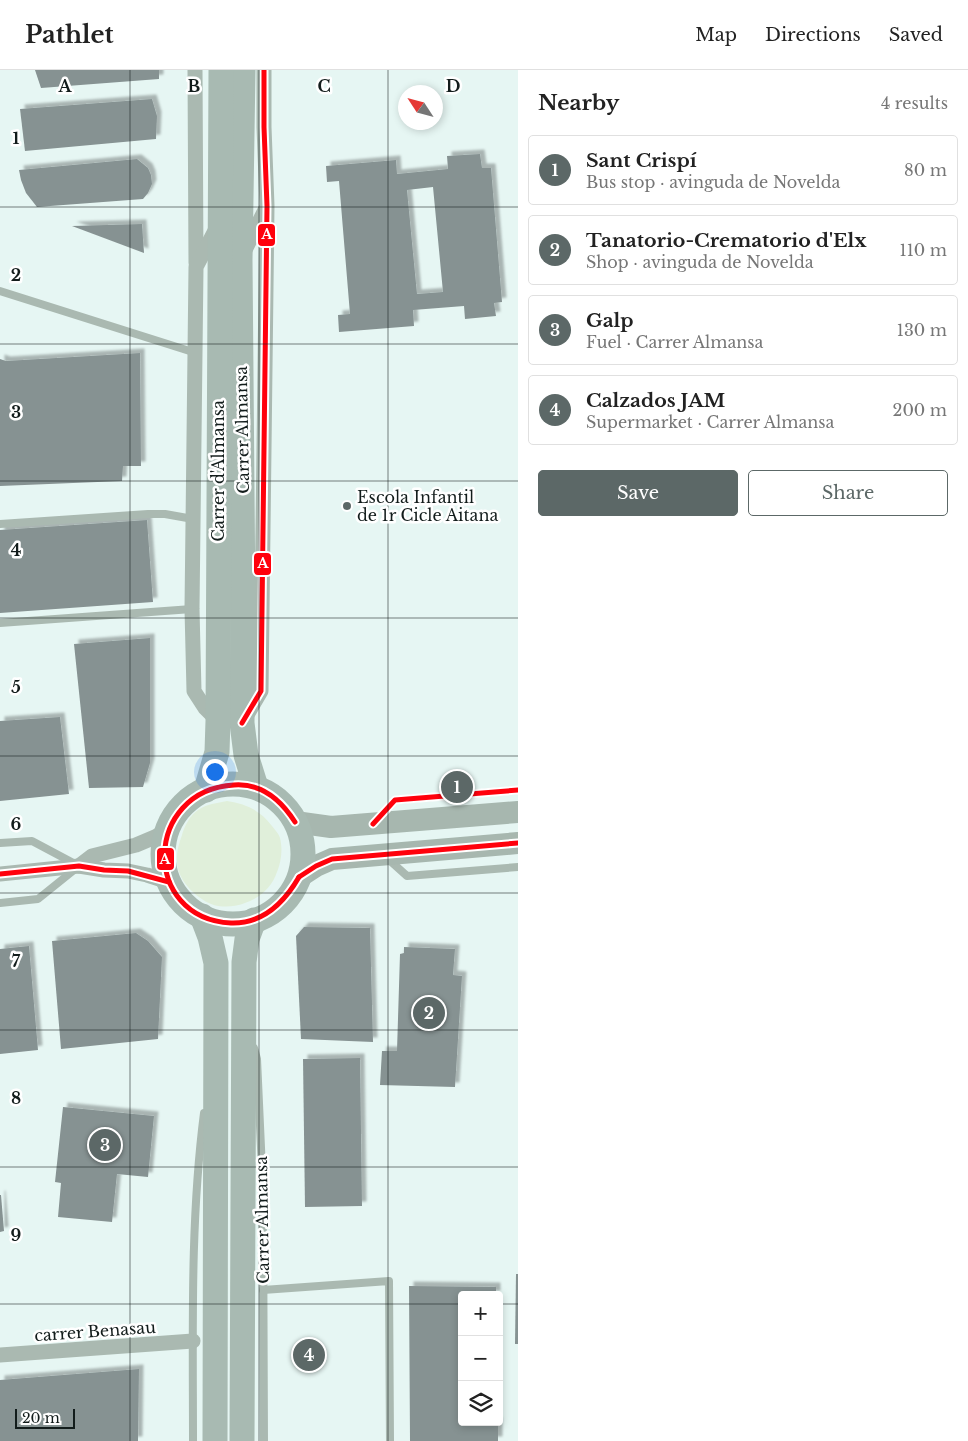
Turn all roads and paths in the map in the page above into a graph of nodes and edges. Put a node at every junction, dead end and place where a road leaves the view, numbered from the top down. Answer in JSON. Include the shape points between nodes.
{"nodes":[{"id":1,"x":195,"y":70,"type":"edge"},
{"id":2,"x":221,"y":70,"type":"edge"},
{"id":3,"x":243,"y":70,"type":"edge"},
{"id":4,"x":264,"y":70,"type":"edge"},
{"id":5,"x":267,"y":206,"type":"junction"},
{"id":6,"x":220,"y":221,"type":"junction"},
{"id":7,"x":240,"y":260,"type":"junction"},
{"id":8,"x":196,"y":267,"type":"junction"},
{"id":9,"x":0,"y":291,"type":"edge"},
{"id":10,"x":196,"y":354,"type":"junction"},
{"id":11,"x":193,"y":518,"type":"junction"},
{"id":12,"x":0,"y":524,"type":"edge"},
{"id":13,"x":192,"y":609,"type":"junction"},
{"id":14,"x":0,"y":623,"type":"edge"},
{"id":15,"x":230,"y":722,"type":"junction"},
{"id":16,"x":256,"y":788,"type":"junction"},
{"id":17,"x":206,"y":790,"type":"junction"},
{"id":18,"x":518,"y":790,"type":"edge"},
{"id":19,"x":518,"y":812,"type":"edge"},
{"id":20,"x":295,"y":822,"type":"junction"},
{"id":21,"x":373,"y":824,"type":"junction"},
{"id":22,"x":169,"y":829,"type":"junction"},
{"id":23,"x":0,"y":843,"type":"edge"},
{"id":24,"x":518,"y":843,"type":"edge"},
{"id":25,"x":384,"y":855,"type":"junction"},
{"id":26,"x":79,"y":866,"type":"junction"},
{"id":27,"x":518,"y":867,"type":"edge"},
{"id":28,"x":0,"y":874,"type":"edge"},
{"id":29,"x":299,"y":877,"type":"junction"},
{"id":30,"x":169,"y":882,"type":"junction"},
{"id":31,"x":0,"y":903,"type":"edge"},
{"id":32,"x":202,"y":916,"type":"junction"},
{"id":33,"x":254,"y":920,"type":"junction"},
{"id":34,"x":244,"y":1000,"type":"junction"},
{"id":35,"x":216,"y":1032,"type":"junction"},
{"id":36,"x":207,"y":1094,"type":"dead end"},
{"id":37,"x":206,"y":1104,"type":"dead end"},
{"id":38,"x":263,"y":1290,"type":"junction"},
{"id":39,"x":193,"y":1341,"type":"junction"},
{"id":40,"x":0,"y":1355,"type":"edge"},
{"id":41,"x":193,"y":1441,"type":"edge"},
{"id":42,"x":215,"y":1441,"type":"edge"},
{"id":43,"x":242,"y":1441,"type":"edge"},
{"id":44,"x":264,"y":1441,"type":"edge"},
{"id":45,"x":390,"y":1441,"type":"edge"}],
"edges":[{"from":1,"to":8,"type":"street","name":"Carrer d'Almansa"},
{"from":2,"to":6,"type":"main road","name":"Carrer d'Almansa"},
{"from":3,"to":7,"type":"main road","name":"Carrer Almansa"},
{"from":4,"to":5,"type":"street","name":"Carrer d'Almansa"},
{"from":5,"to":7,"type":"street","name":"Carrer d'Almansa"},
{"from":5,"to":15,"type":"street","name":"Carrer d'Almansa","via":[[261,691]]},
{"from":6,"to":8,"type":"street","name":"Carrer d'Almansa"},
{"from":6,"to":15,"type":"main road","name":"Carrer d'Almansa"},
{"from":7,"to":15,"type":"main road","name":"Carrer Almansa","via":[[243,605]]},
{"from":8,"to":10,"type":"street","name":"Carrer d'Almansa"},
{"from":9,"to":10,"type":"lane"},
{"from":10,"to":11,"type":"street","name":"Carrer d'Almansa"},
{"from":11,"to":12,"type":"lane","via":[[148,514]]},
{"from":11,"to":13,"type":"street","name":"Carrer d'Almansa"},
{"from":13,"to":14,"type":"lane"},
{"from":13,"to":15,"type":"street","name":"Carrer d'Almansa","via":[[194,691],[205,708]]},
{"from":15,"to":16,"type":"main road","name":"Carrer Almansa","via":[[246,755]]},
{"from":15,"to":17,"type":"main road","name":"Carrer d'Almansa"},
{"from":16,"to":17,"type":"main road","via":[[227,784]]},
{"from":16,"to":20,"type":"main road","via":[[284,805]]},
{"from":17,"to":22,"type":"main road","via":[[182,806]]},
{"from":18,"to":21,"type":"lane","via":[[395,800]]},
{"from":19,"to":21,"type":"main road"},
{"from":20,"to":21,"type":"main road","via":[[331,827]]},
{"from":20,"to":29,"type":"main road","via":[[303,850]]},
{"from":22,"to":26,"type":"street","via":[[136,845],[92,856]]},
{"from":22,"to":30,"type":"main road","via":[[164,857]]},
{"from":23,"to":26,"type":"lane","via":[[32,840]]},
{"from":24,"to":25,"type":"main road"},
{"from":25,"to":27,"type":"lane","via":[[407,876]]},
{"from":25,"to":29,"type":"main road","via":[[332,859]]},
{"from":26,"to":28,"type":"street"},
{"from":26,"to":30,"type":"street","via":[[147,874]]},
{"from":26,"to":31,"type":"lane","via":[[38,899]]},
{"from":29,"to":33,"type":"main road","via":[[279,906]]},
{"from":30,"to":32,"type":"main road","via":[[180,900]]},
{"from":32,"to":33,"type":"main road","via":[[228,923]]},
{"from":32,"to":35,"type":"main road","via":[[216,963]]},
{"from":33,"to":34,"type":"main road","name":"Carrer Almansa","via":[[244,962]]},
{"from":34,"to":38,"type":"lane","name":"Carrer Almansa","via":[[257,1059],[263,1192]]},
{"from":34,"to":43,"type":"main road","name":"Carrer Almansa"},
{"from":35,"to":36,"type":"lane"},
{"from":35,"to":42,"type":"main road"},
{"from":37,"to":39,"type":"lane","via":[[198,1162]]},
{"from":38,"to":44,"type":"lane","name":"Carrer Almansa"},
{"from":38,"to":45,"type":"lane","via":[[389,1282]]},
{"from":39,"to":40,"type":"street","name":"carrer Benasau"},
{"from":39,"to":41,"type":"lane"}]}
